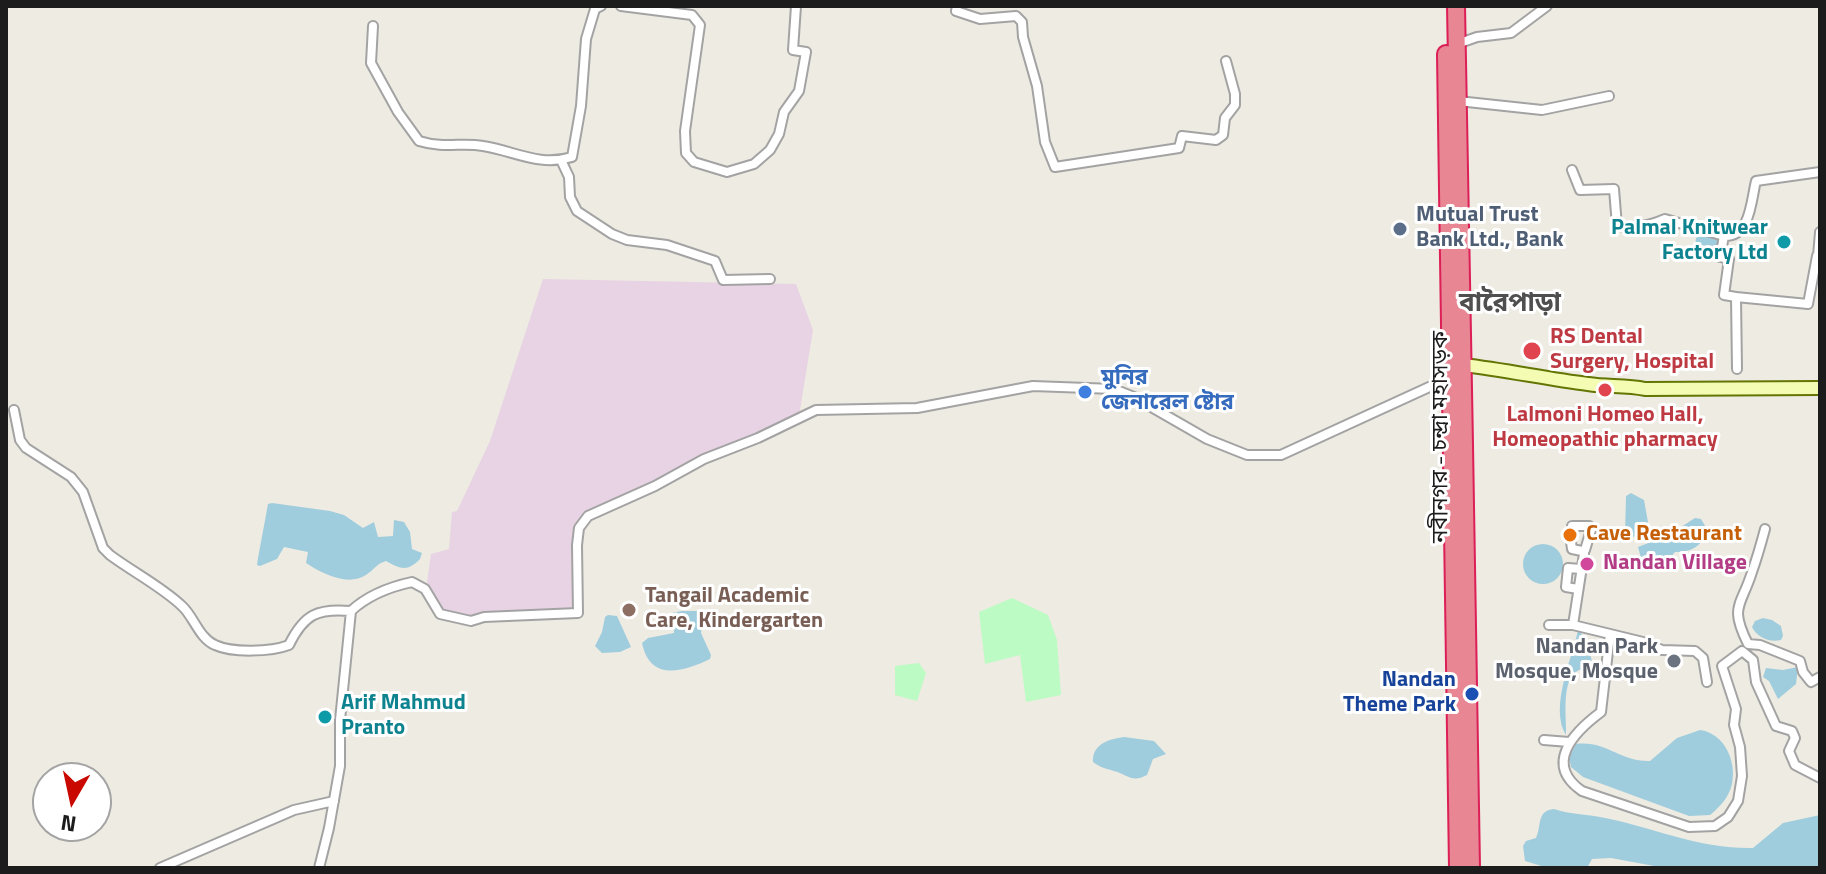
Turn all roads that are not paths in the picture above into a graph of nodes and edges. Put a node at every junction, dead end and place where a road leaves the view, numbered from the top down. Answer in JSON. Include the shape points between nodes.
{"nodes":[{"id":1,"x":601,"y":6,"type":"edge"},
{"id":2,"x":621,"y":6,"type":"edge"},
{"id":3,"x":796,"y":6,"type":"edge"},
{"id":4,"x":957,"y":6,"type":"edge"},
{"id":5,"x":1445,"y":6,"type":"edge"},
{"id":6,"x":1456,"y":6,"type":"edge"},
{"id":7,"x":1547,"y":6,"type":"edge"},
{"id":8,"x":373,"y":26,"type":"dead end"},
{"id":9,"x":1456,"y":45,"type":"junction"},
{"id":10,"x":1226,"y":61,"type":"dead end"},
{"id":11,"x":1609,"y":96,"type":"dead end"},
{"id":12,"x":1458,"y":101,"type":"junction"},
{"id":13,"x":561,"y":160,"type":"junction"},
{"id":14,"x":1572,"y":170,"type":"dead end"},
{"id":15,"x":1820,"y":172,"type":"edge"},
{"id":16,"x":1820,"y":232,"type":"edge"},
{"id":17,"x":1724,"y":236,"type":"junction"},
{"id":18,"x":1819,"y":256,"type":"edge"},
{"id":19,"x":770,"y":279,"type":"dead end"},
{"id":20,"x":1736,"y":297,"type":"junction"},
{"id":21,"x":1737,"y":369,"type":"dead end"},
{"id":22,"x":1458,"y":371,"type":"junction"},
{"id":23,"x":1820,"y":388,"type":"edge"},
{"id":24,"x":14,"y":410,"type":"dead end"},
{"id":25,"x":1572,"y":526,"type":"dead end"},
{"id":26,"x":1765,"y":529,"type":"dead end"},
{"id":27,"x":1571,"y":542,"type":"dead end"},
{"id":28,"x":1583,"y":566,"type":"junction"},
{"id":29,"x":351,"y":611,"type":"junction"},
{"id":30,"x":1549,"y":625,"type":"dead end"},
{"id":31,"x":1573,"y":625,"type":"junction"},
{"id":32,"x":1610,"y":634,"type":"junction"},
{"id":33,"x":1820,"y":677,"type":"edge"},
{"id":34,"x":1707,"y":682,"type":"dead end"},
{"id":35,"x":1463,"y":709,"type":"junction"},
{"id":36,"x":1544,"y":740,"type":"dead end"},
{"id":37,"x":1569,"y":742,"type":"junction"},
{"id":38,"x":1820,"y":778,"type":"edge"},
{"id":39,"x":334,"y":801,"type":"junction"},
{"id":40,"x":160,"y":868,"type":"edge"},
{"id":41,"x":319,"y":868,"type":"edge"},
{"id":42,"x":1458,"y":868,"type":"edge"},
{"id":43,"x":1471,"y":868,"type":"edge"}],
"edges":[{"from":1,"to":13,"type":"street","via":[[595,9],[586,39],[572,157]]},
{"from":2,"to":3,"type":"street","via":[[692,15],[700,25],[686,153],[694,162],[727,172],[754,164],[770,150],[784,112],[799,91],[806,52],[793,50]]},
{"from":4,"to":10,"type":"street","via":[[956,11],[980,19],[1016,16],[1022,22],[1045,142],[1055,167],[1179,148],[1182,136],[1216,140],[1235,105]]},
{"from":5,"to":22,"type":"highway","name":"নবীনগর - চন্দ্রা মহাসড়ক"},
{"from":6,"to":9,"type":"highway","name":"নবীনগর - চন্দ্রা মহাসড়ক"},
{"from":7,"to":9,"type":"street","via":[[1511,33]]},
{"from":8,"to":13,"type":"street","via":[[371,63],[419,141],[481,145],[528,159]]},
{"from":9,"to":12,"type":"highway","name":"নবীনগর - চন্দ্রা মহাসড়ক"},
{"from":11,"to":12,"type":"street","via":[[1542,110]]},
{"from":12,"to":22,"type":"highway","name":"নবীনগর - চন্দ্রা মহাসড়ক"},
{"from":13,"to":19,"type":"street","via":[[577,211],[612,234],[715,261],[723,280]]},
{"from":14,"to":17,"type":"street","via":[[1580,190],[1614,189],[1617,226],[1645,227],[1665,219]]},
{"from":15,"to":17,"type":"street","via":[[1756,181],[1745,224],[1734,235]]},
{"from":16,"to":18,"type":"street"},
{"from":17,"to":20,"type":"street","via":[[1720,257],[1729,259],[1724,295]]},
{"from":18,"to":20,"type":"street","via":[[1808,304]]},
{"from":20,"to":21,"type":"street"},
{"from":22,"to":23,"type":"street","via":[[1645,389]]},
{"from":22,"to":29,"type":"street","via":[[1281,455],[1247,455],[1114,389],[1033,386],[917,408],[819,410],[588,516],[579,528],[577,545],[578,613],[471,621],[440,614],[425,589],[412,582],[362,600]]},
{"from":22,"to":35,"type":"highway","name":"নবীনগর - চন্দ্রা মহাসড়ক"},
{"from":24,"to":29,"type":"street","via":[[26,448],[71,477],[83,492],[103,548],[183,607],[214,645],[260,651],[284,647],[313,613]]},
{"from":25,"to":28,"type":"street","via":[[1591,530]]},
{"from":26,"to":33,"type":"street","via":[[1739,598],[1738,624],[1748,644],[1800,661],[1811,682]]},
{"from":27,"to":28,"type":"street"},
{"from":28,"to":31,"type":"street"},
{"from":29,"to":39,"type":"street"},
{"from":30,"to":31,"type":"street"},
{"from":31,"to":32,"type":"street"},
{"from":32,"to":34,"type":"street","via":[[1662,650],[1695,651],[1703,658]]},
{"from":32,"to":37,"type":"street","via":[[1601,712]]},
{"from":35,"to":42,"type":"highway","name":"নবীনগর - চন্দ্রা মহাসড়ক"},
{"from":35,"to":43,"type":"highway","name":"নবীনগর - চন্দ্রা মহাসড়ক"},
{"from":36,"to":37,"type":"street"},
{"from":37,"to":38,"type":"street","via":[[1564,769],[1582,791],[1689,827],[1715,826],[1738,801],[1742,776],[1736,709],[1722,666],[1742,651],[1753,660],[1756,682],[1776,726],[1792,731],[1795,738],[1789,751],[1795,765]]},
{"from":39,"to":40,"type":"street","via":[[294,810]]},
{"from":39,"to":41,"type":"street"}]}
